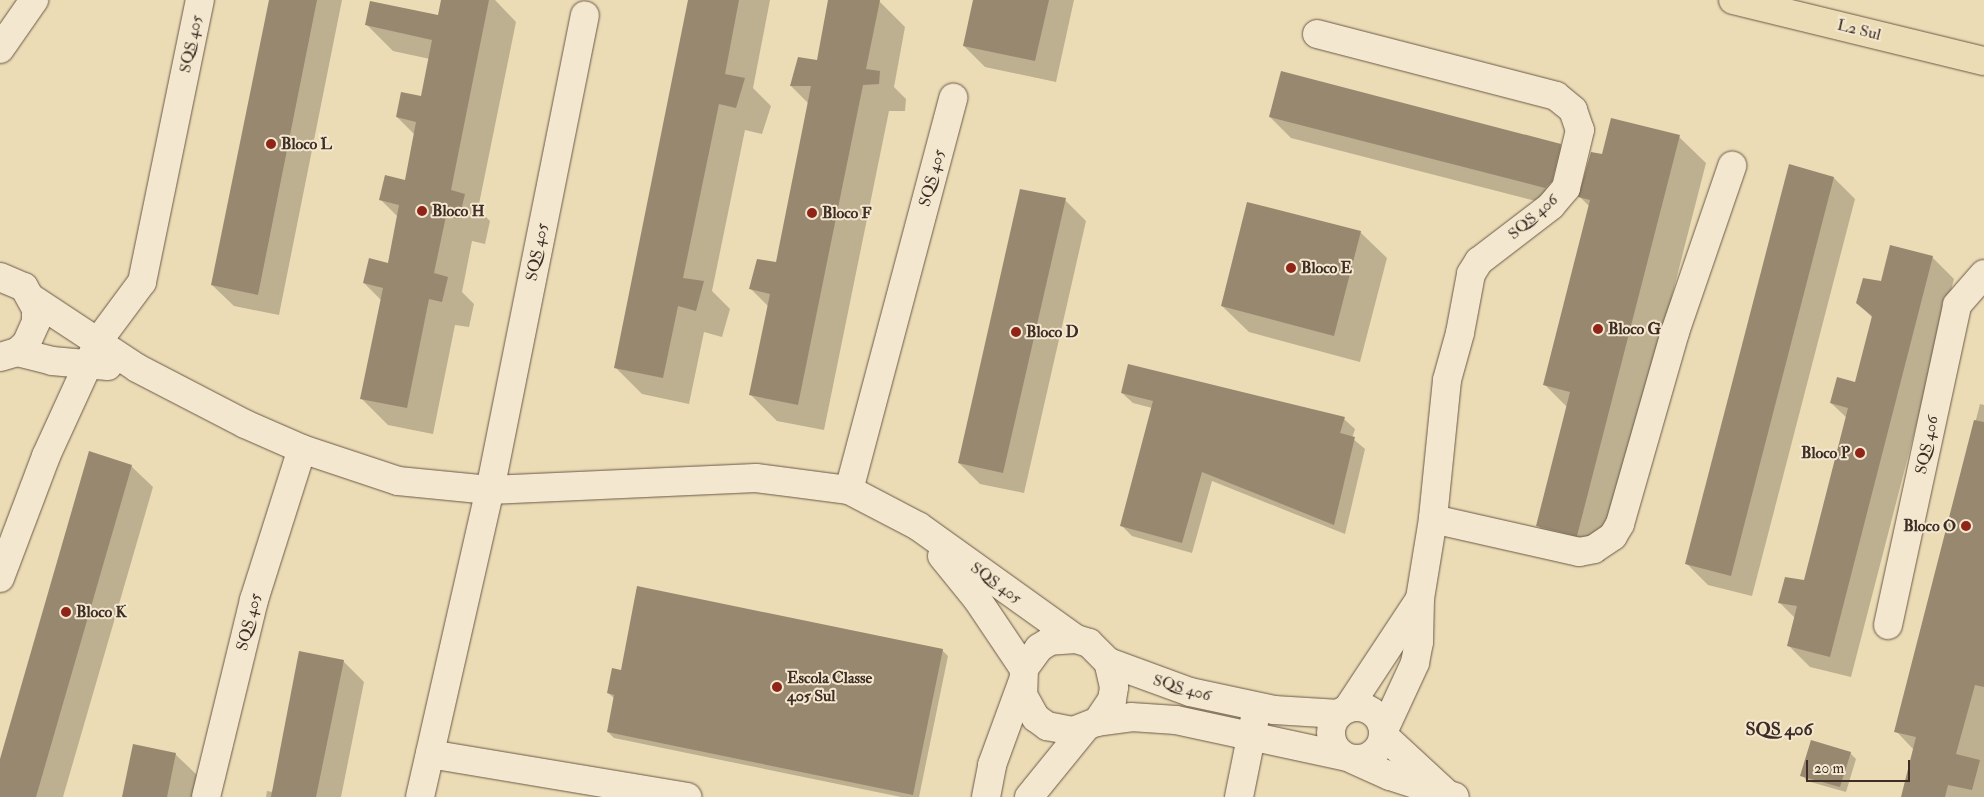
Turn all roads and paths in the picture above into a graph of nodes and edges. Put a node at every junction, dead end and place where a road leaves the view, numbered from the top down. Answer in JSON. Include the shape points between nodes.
{"nodes":[{"id":1,"x":34,"y":0,"type":"edge"},
{"id":2,"x":200,"y":0,"type":"edge"},
{"id":3,"x":1733,"y":0,"type":"edge"},
{"id":4,"x":585,"y":15,"type":"dead end"},
{"id":5,"x":1317,"y":34,"type":"dead end"},
{"id":6,"x":0,"y":50,"type":"edge"},
{"id":7,"x":1984,"y":61,"type":"edge"},
{"id":8,"x":953,"y":98,"type":"dead end"},
{"id":9,"x":1732,"y":166,"type":"dead end"},
{"id":10,"x":1984,"y":274,"type":"edge"},
{"id":11,"x":11,"y":279,"type":"edge"},
{"id":12,"x":99,"y":340,"type":"junction"},
{"id":13,"x":8,"y":354,"type":"edge"},
{"id":14,"x":90,"y":365,"type":"junction"},
{"id":15,"x":137,"y":368,"type":"junction"},
{"id":16,"x":302,"y":450,"type":"junction"},
{"id":17,"x":490,"y":490,"type":"junction"},
{"id":18,"x":849,"y":490,"type":"junction"},
{"id":19,"x":1433,"y":519,"type":"junction"},
{"id":20,"x":918,"y":526,"type":"junction"},
{"id":21,"x":0,"y":578,"type":"edge"},
{"id":22,"x":1420,"y":598,"type":"junction"},
{"id":23,"x":1888,"y":625,"type":"dead end"},
{"id":24,"x":1076,"y":639,"type":"junction"},
{"id":25,"x":1108,"y":662,"type":"junction"},
{"id":26,"x":1023,"y":676,"type":"junction"},
{"id":27,"x":1258,"y":707,"type":"junction"},
{"id":28,"x":1344,"y":711,"type":"junction"},
{"id":29,"x":1091,"y":725,"type":"junction"},
{"id":30,"x":1384,"y":733,"type":"junction"},
{"id":31,"x":1251,"y":735,"type":"junction"},
{"id":32,"x":430,"y":754,"type":"junction"},
{"id":33,"x":1349,"y":758,"type":"junction"},
{"id":34,"x":1452,"y":796,"type":"edge"},
{"id":35,"x":206,"y":797,"type":"edge"},
{"id":36,"x":420,"y":797,"type":"edge"},
{"id":37,"x":687,"y":797,"type":"edge"},
{"id":38,"x":986,"y":797,"type":"edge"},
{"id":39,"x":1029,"y":797,"type":"edge"},
{"id":40,"x":1239,"y":797,"type":"edge"}],
"edges":[{"from":1,"to":6,"type":"street"},
{"from":2,"to":12,"type":"street","name":"SQS 405","via":[[142,282]]},
{"from":3,"to":7,"type":"main road","name":"L2 Sul"},
{"from":4,"to":17,"type":"street","name":"SQS 405"},
{"from":5,"to":19,"type":"street","name":"SQS 406","via":[[1556,96],[1566,102],[1578,119],[1580,130],[1566,188],[1551,206],[1479,261],[1471,274],[1460,334],[1447,380]]},
{"from":8,"to":18,"type":"street","name":"SQS 405"},
{"from":9,"to":19,"type":"street","via":[[1675,332],[1620,524],[1613,536],[1594,549],[1579,552]]},
{"from":10,"to":23,"type":"street","name":"SQS 406","via":[[1957,305]]},
{"from":11,"to":12,"type":"street","name":"SQS 405"},
{"from":11,"to":13,"type":"street","via":[[36,309],[35,328],[26,344]]},
{"from":12,"to":14,"type":"street","name":"SQS 405"},
{"from":12,"to":15,"type":"street","name":"SQS 405"},
{"from":13,"to":14,"type":"street","name":"SQS 405"},
{"from":14,"to":15,"type":"street","name":"SQS 405"},
{"from":14,"to":21,"type":"street","name":"SQS 405","via":[[46,456]]},
{"from":15,"to":16,"type":"street","name":"SQS 405"},
{"from":16,"to":17,"type":"street","name":"SQS 405","via":[[398,481]]},
{"from":16,"to":35,"type":"street","name":"SQS 405","via":[[254,600]]},
{"from":17,"to":18,"type":"street","name":"SQS 405","via":[[756,478]]},
{"from":17,"to":32,"type":"street","name":"SQS 405"},
{"from":18,"to":20,"type":"street","name":"SQS 405"},
{"from":19,"to":22,"type":"street","name":"SQS 406"},
{"from":20,"to":24,"type":"street","name":"SQS 405"},
{"from":20,"to":26,"type":"street","name":"SQS 405","via":[[977,598]]},
{"from":22,"to":28,"type":"street","name":"SQS 406"},
{"from":22,"to":30,"type":"street","name":"SQS 406","via":[[1415,662]]},
{"from":24,"to":25,"type":"street","via":[[1089,643]]},
{"from":24,"to":26,"type":"street","via":[[1050,641],[1030,658]]},
{"from":25,"to":27,"type":"street","name":"SQS 406","via":[[1190,692]]},
{"from":25,"to":29,"type":"street","via":[[1113,674],[1112,700]]},
{"from":26,"to":29,"type":"street","via":[[1028,708],[1047,726],[1073,731]]},
{"from":26,"to":38,"type":"street","via":[[992,765]]},
{"from":27,"to":28,"type":"street","name":"SQS 406"},
{"from":27,"to":31,"type":"street"},
{"from":28,"to":30,"type":"street","via":[[1360,707],[1372,710],[1380,719]]},
{"from":28,"to":33,"type":"street","via":[[1331,736],[1335,747]]},
{"from":29,"to":31,"type":"street","name":"SQS 406","via":[[1131,717],[1176,720]]},
{"from":29,"to":39,"type":"street"},
{"from":30,"to":33,"type":"street","via":[[1376,752],[1367,758]]},
{"from":30,"to":34,"type":"street","name":"SQS 406"},
{"from":31,"to":33,"type":"street","name":"SQS 406"},
{"from":31,"to":40,"type":"street"},
{"from":32,"to":36,"type":"street","name":"SQS 405"},
{"from":32,"to":37,"type":"street"},
{"from":33,"to":34,"type":"street","name":"SQS 406","via":[[1390,776]]}]}
